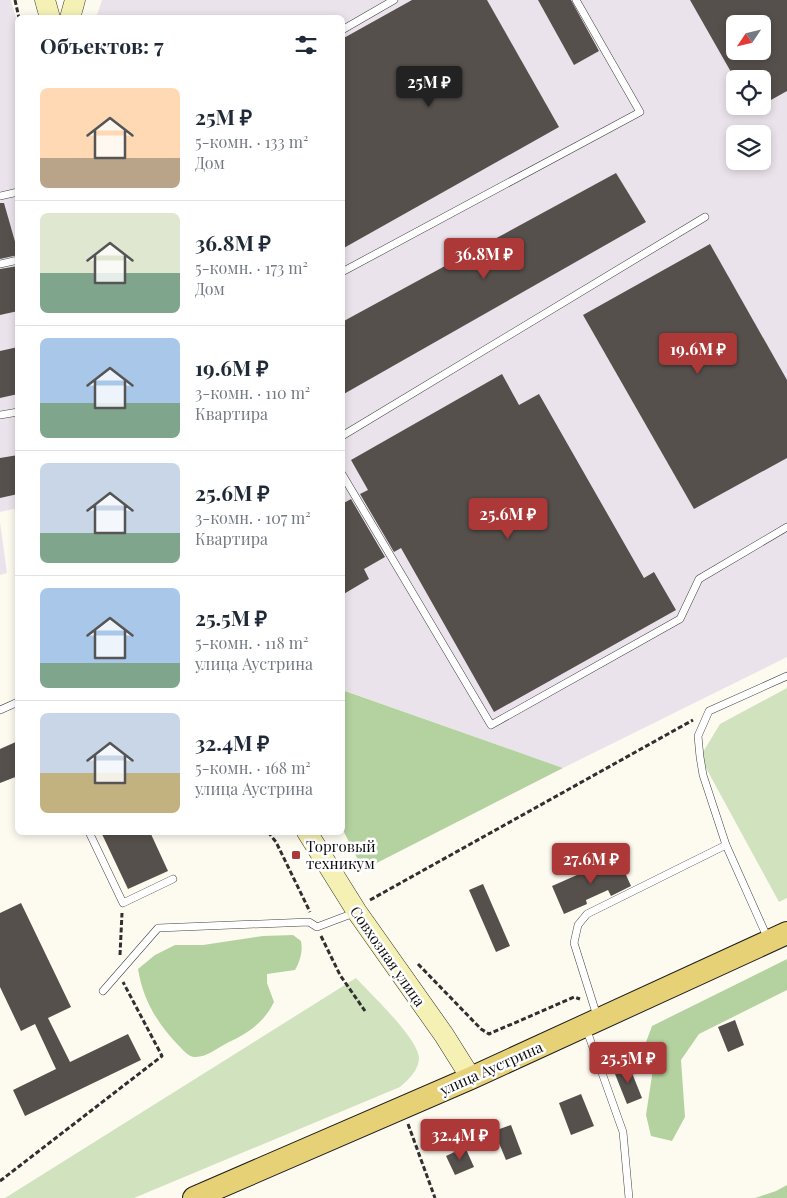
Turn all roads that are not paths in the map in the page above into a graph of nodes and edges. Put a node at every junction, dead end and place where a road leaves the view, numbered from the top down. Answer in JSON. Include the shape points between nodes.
{"nodes":[{"id":1,"x":45,"y":0,"type":"edge"},
{"id":2,"x":75,"y":0,"type":"edge"},
{"id":3,"x":394,"y":0,"type":"edge"},
{"id":4,"x":576,"y":0,"type":"edge"},
{"id":5,"x":49,"y":15,"type":"edge"},
{"id":6,"x":71,"y":15,"type":"edge"},
{"id":7,"x":345,"y":28,"type":"edge"},
{"id":8,"x":15,"y":193,"type":"edge"},
{"id":9,"x":0,"y":196,"type":"edge"},
{"id":10,"x":705,"y":217,"type":"dead end"},
{"id":11,"x":15,"y":261,"type":"edge"},
{"id":12,"x":0,"y":264,"type":"edge"},
{"id":13,"x":345,"y":270,"type":"edge"},
{"id":14,"x":15,"y":412,"type":"edge"},
{"id":15,"x":0,"y":415,"type":"edge"},
{"id":16,"x":345,"y":434,"type":"edge"},
{"id":17,"x":345,"y":479,"type":"edge"},
{"id":18,"x":787,"y":527,"type":"edge"},
{"id":19,"x":787,"y":676,"type":"edge"},
{"id":20,"x":15,"y":703,"type":"edge"},
{"id":21,"x":0,"y":710,"type":"edge"},
{"id":22,"x":89,"y":835,"type":"edge"},
{"id":23,"x":309,"y":835,"type":"edge"},
{"id":24,"x":726,"y":846,"type":"junction"},
{"id":25,"x":173,"y":879,"type":"dead end"},
{"id":26,"x":361,"y":903,"type":"junction"},
{"id":27,"x":778,"y":937,"type":"edge"},
{"id":28,"x":103,"y":991,"type":"dead end"},
{"id":29,"x":592,"y":1022,"type":"junction"},
{"id":30,"x":471,"y":1078,"type":"junction"},
{"id":31,"x":194,"y":1198,"type":"edge"},
{"id":32,"x":629,"y":1198,"type":"edge"}],
"edges":[{"from":1,"to":5,"type":"main road"},
{"from":2,"to":6,"type":"main road"},
{"from":3,"to":7,"type":"lane"},
{"from":4,"to":13,"type":"lane","via":[[640,112]]},
{"from":8,"to":9,"type":"lane"},
{"from":10,"to":16,"type":"lane"},
{"from":11,"to":12,"type":"lane"},
{"from":14,"to":15,"type":"lane"},
{"from":17,"to":18,"type":"lane","via":[[491,725],[680,619],[699,579]]},
{"from":19,"to":24,"type":"lane","via":[[709,712],[698,736],[702,775]]},
{"from":20,"to":21,"type":"lane"},
{"from":22,"to":25,"type":"lane","via":[[123,903]]},
{"from":23,"to":26,"type":"main road","name":"Совхозная улица"},
{"from":24,"to":27,"type":"lane"},
{"from":24,"to":29,"type":"lane","via":[[587,914],[578,925],[574,943]]},
{"from":26,"to":28,"type":"lane","via":[[316,927],[309,922],[158,928]]},
{"from":26,"to":30,"type":"main road","name":"Совхозная улица"},
{"from":27,"to":29,"type":"main road","name":"улица Аустрина"},
{"from":29,"to":30,"type":"main road","name":"улица Аустрина"},
{"from":29,"to":32,"type":"lane","via":[[623,1132]]},
{"from":30,"to":31,"type":"main road","name":"улица Аустрина"}]}
